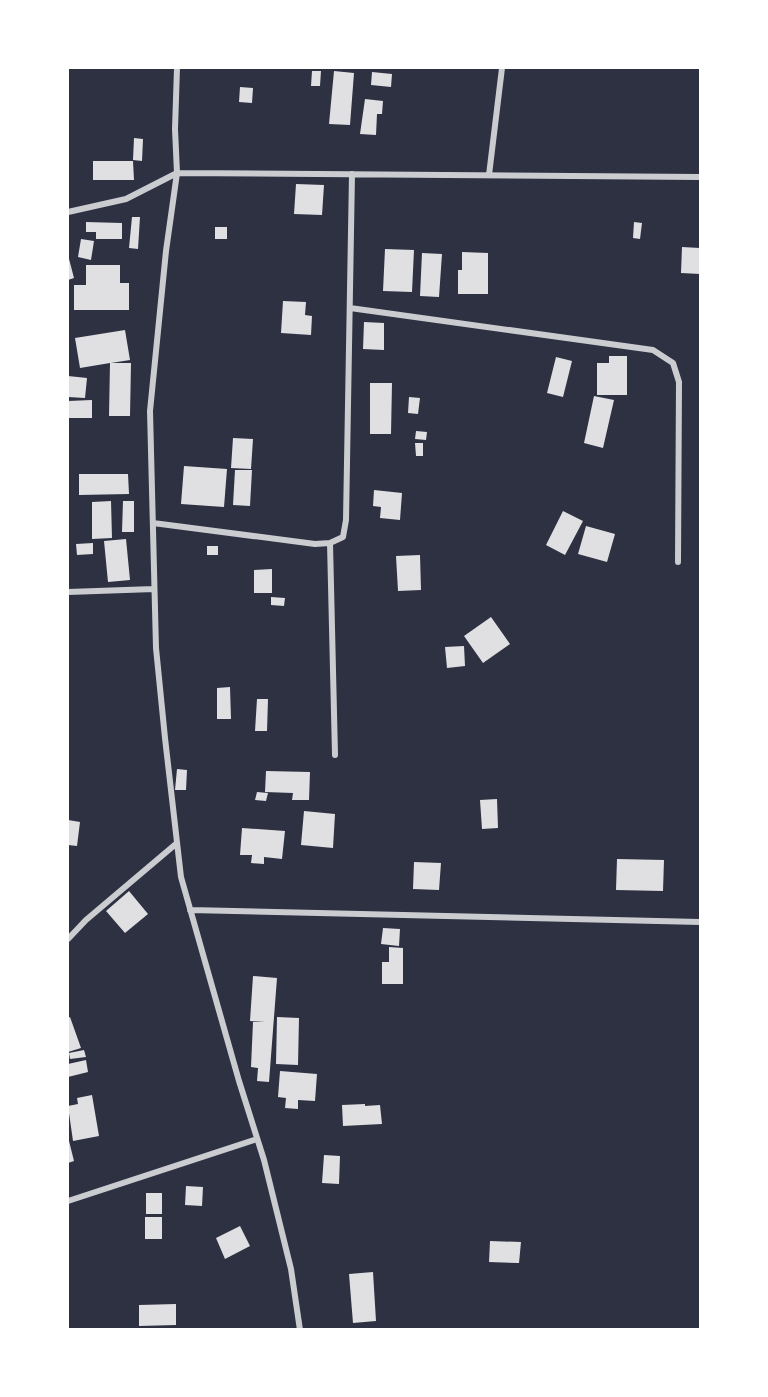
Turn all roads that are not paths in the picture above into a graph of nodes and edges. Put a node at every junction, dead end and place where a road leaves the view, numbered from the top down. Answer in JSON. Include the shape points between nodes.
{"nodes":[{"id":1,"x":177,"y":68,"type":"edge"},
{"id":2,"x":502,"y":68,"type":"edge"},
{"id":3,"x":177,"y":173,"type":"junction"},
{"id":4,"x":352,"y":174,"type":"junction"},
{"id":5,"x":489,"y":175,"type":"junction"},
{"id":6,"x":700,"y":177,"type":"edge"},
{"id":7,"x":68,"y":212,"type":"edge"},
{"id":8,"x":350,"y":308,"type":"junction"},
{"id":9,"x":153,"y":523,"type":"junction"},
{"id":10,"x":330,"y":543,"type":"junction"},
{"id":11,"x":678,"y":562,"type":"dead end"},
{"id":12,"x":154,"y":589,"type":"junction"},
{"id":13,"x":68,"y":592,"type":"edge"},
{"id":14,"x":335,"y":755,"type":"dead end"},
{"id":15,"x":177,"y":843,"type":"junction"},
{"id":16,"x":190,"y":910,"type":"junction"},
{"id":17,"x":700,"y":922,"type":"edge"},
{"id":18,"x":68,"y":939,"type":"edge"},
{"id":19,"x":257,"y":1139,"type":"junction"},
{"id":20,"x":68,"y":1201,"type":"edge"},
{"id":21,"x":300,"y":1329,"type":"edge"}],
"edges":[{"from":1,"to":3,"type":"street"},
{"from":2,"to":5,"type":"street"},
{"from":3,"to":4,"type":"street"},
{"from":3,"to":7,"type":"street","via":[[126,199]]},
{"from":3,"to":9,"type":"street","via":[[150,411]]},
{"from":4,"to":5,"type":"street"},
{"from":4,"to":8,"type":"street"},
{"from":5,"to":6,"type":"street"},
{"from":8,"to":10,"type":"street","via":[[346,520],[343,537]]},
{"from":8,"to":11,"type":"street","via":[[654,350],[673,363],[679,382]]},
{"from":9,"to":10,"type":"street"},
{"from":9,"to":12,"type":"street"},
{"from":10,"to":14,"type":"street"},
{"from":12,"to":13,"type":"street"},
{"from":12,"to":15,"type":"street","via":[[156,648]]},
{"from":15,"to":16,"type":"street"},
{"from":15,"to":18,"type":"street"},
{"from":16,"to":17,"type":"street"},
{"from":16,"to":19,"type":"street"},
{"from":19,"to":20,"type":"street"},
{"from":19,"to":21,"type":"street","via":[[291,1269]]}]}
